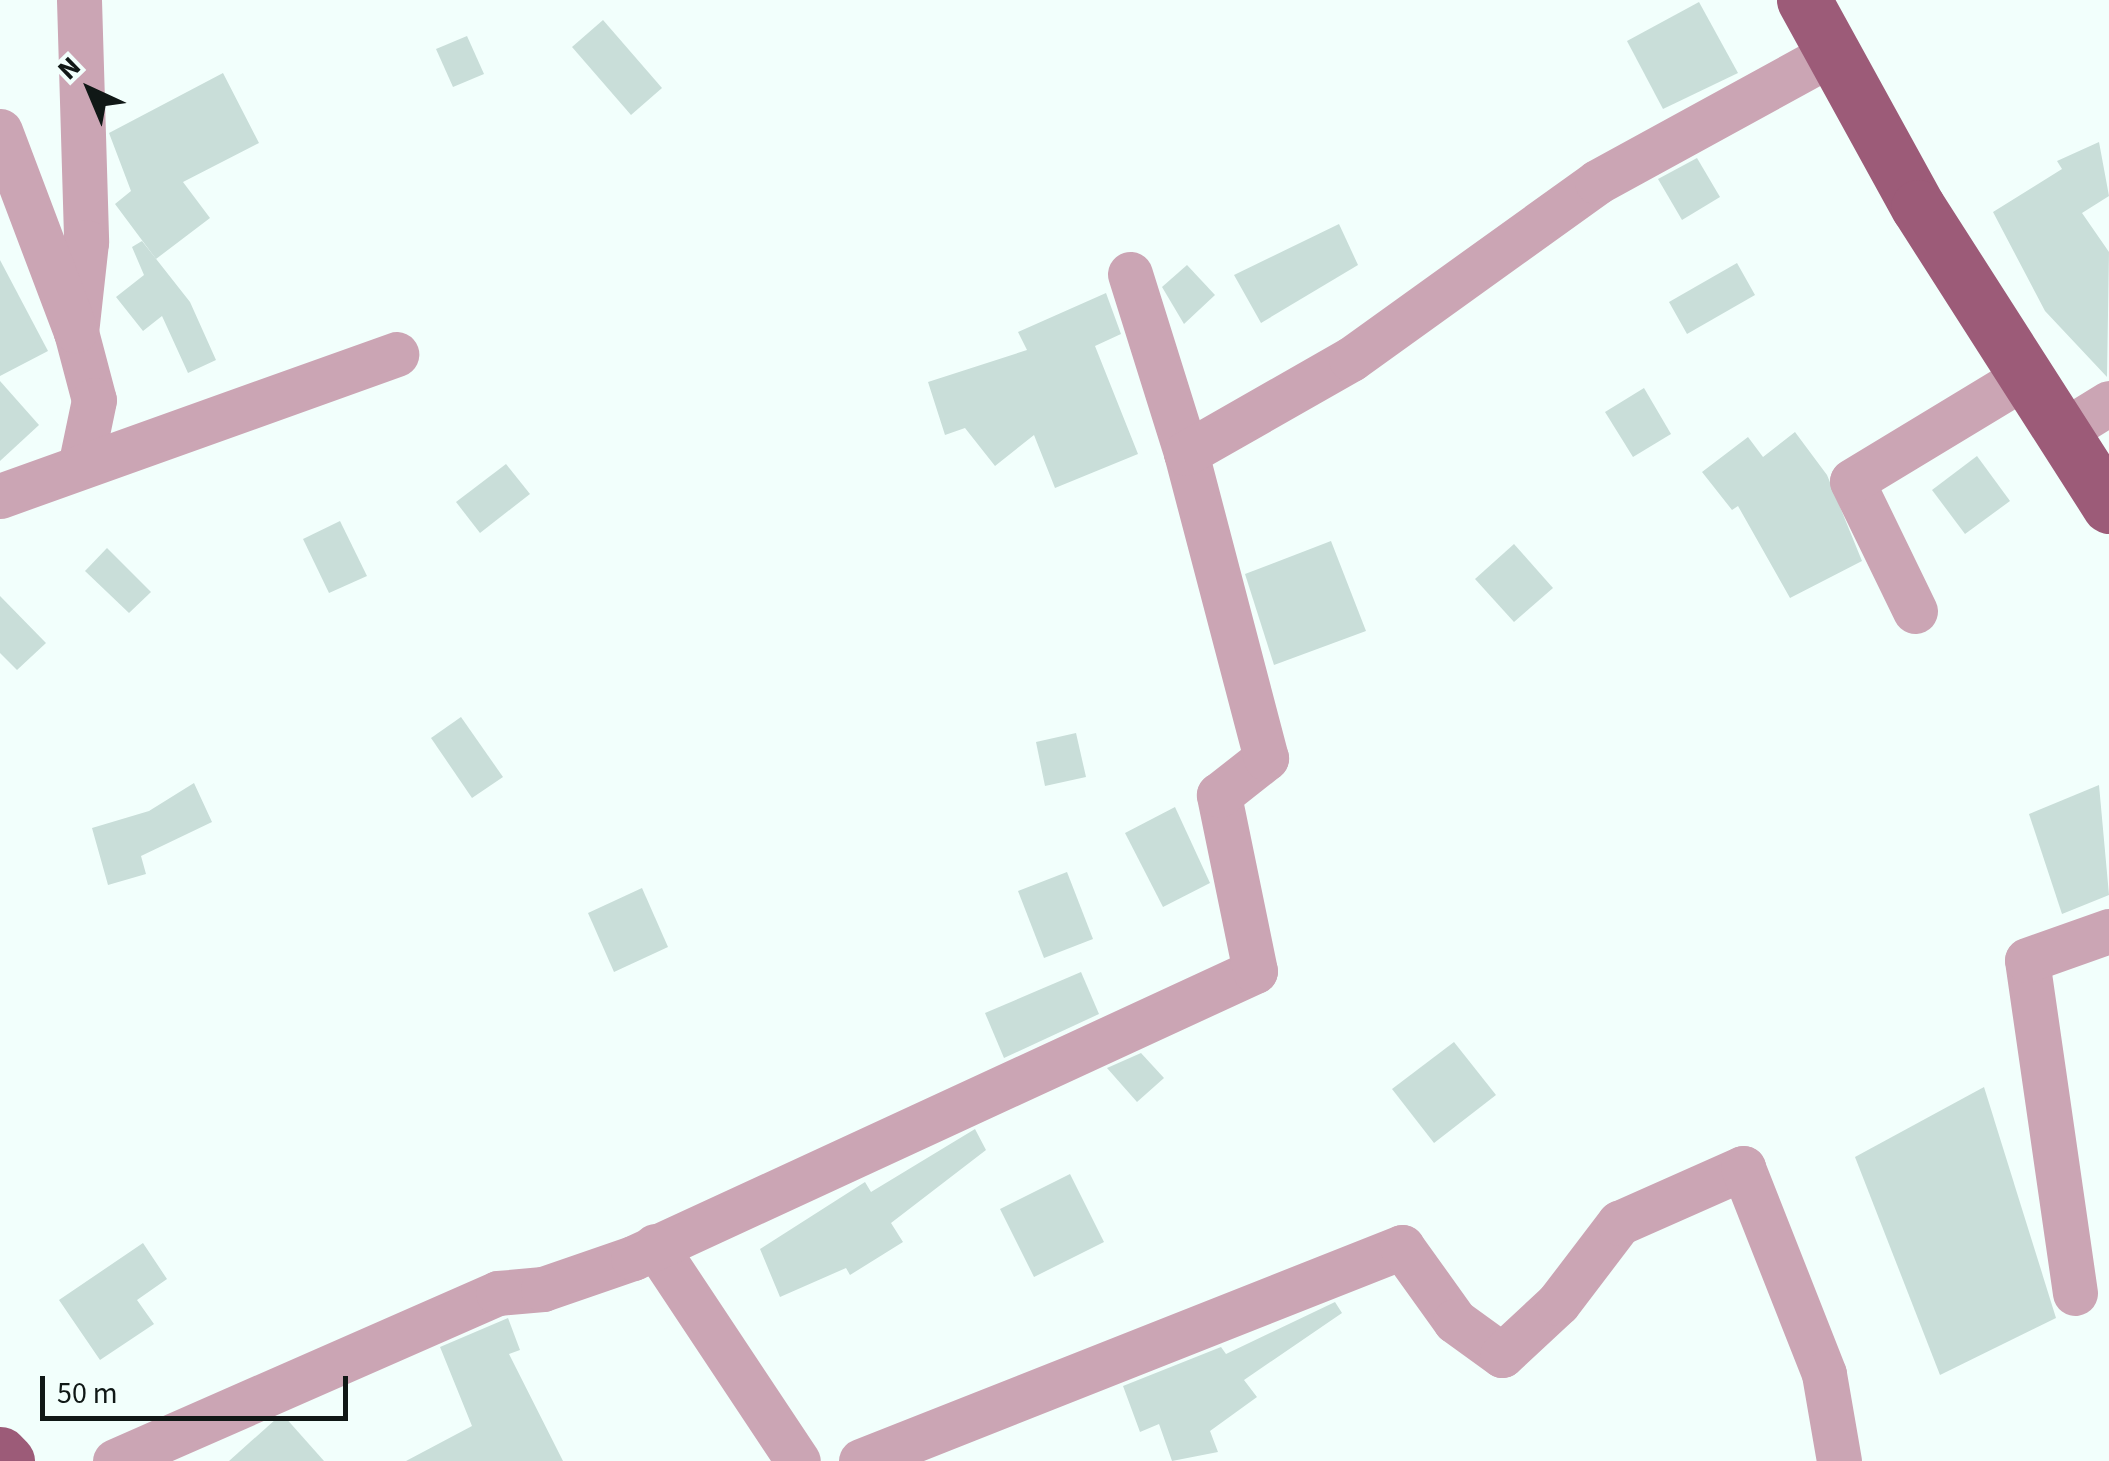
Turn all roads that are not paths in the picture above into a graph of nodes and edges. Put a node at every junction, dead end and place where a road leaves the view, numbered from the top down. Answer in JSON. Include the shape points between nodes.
{"nodes":[{"id":1,"x":79,"y":0,"type":"edge"},
{"id":2,"x":1804,"y":0,"type":"edge"},
{"id":3,"x":1834,"y":53,"type":"junction"},
{"id":4,"x":0,"y":131,"type":"edge"},
{"id":5,"x":1130,"y":274,"type":"dead end"},
{"id":6,"x":76,"y":332,"type":"junction"},
{"id":7,"x":396,"y":354,"type":"dead end"},
{"id":8,"x":2029,"y":374,"type":"junction"},
{"id":9,"x":2109,"y":403,"type":"edge"},
{"id":10,"x":2062,"y":432,"type":"junction"},
{"id":11,"x":1186,"y":453,"type":"junction"},
{"id":12,"x":81,"y":462,"type":"junction"},
{"id":13,"x":0,"y":496,"type":"edge"},
{"id":14,"x":2109,"y":506,"type":"edge"},
{"id":15,"x":1915,"y":611,"type":"dead end"},
{"id":16,"x":2109,"y":931,"type":"edge"},
{"id":17,"x":656,"y":1246,"type":"junction"},
{"id":18,"x":2075,"y":1293,"type":"dead end"},
{"id":19,"x":0,"y":1454,"type":"edge"},
{"id":20,"x":7,"y":1461,"type":"edge"},
{"id":21,"x":115,"y":1461,"type":"edge"},
{"id":22,"x":798,"y":1461,"type":"edge"},
{"id":23,"x":861,"y":1461,"type":"edge"},
{"id":24,"x":1839,"y":1461,"type":"edge"}],
"edges":[{"from":1,"to":6,"type":"street","via":[[86,242]]},
{"from":2,"to":3,"type":"main road"},
{"from":3,"to":8,"type":"main road","via":[[1918,206]]},
{"from":3,"to":11,"type":"street","via":[[1597,182],[1351,359]]},
{"from":4,"to":6,"type":"street"},
{"from":5,"to":11,"type":"street"},
{"from":6,"to":12,"type":"street","via":[[94,400]]},
{"from":7,"to":12,"type":"street"},
{"from":8,"to":10,"type":"main road"},
{"from":8,"to":15,"type":"street","via":[[1852,481]]},
{"from":9,"to":10,"type":"street"},
{"from":10,"to":14,"type":"main road"},
{"from":11,"to":17,"type":"street","via":[[1266,758],[1219,795],[1256,971]]},
{"from":12,"to":13,"type":"street"},
{"from":16,"to":18,"type":"street","via":[[2027,960]]},
{"from":17,"to":21,"type":"street","via":[[542,1289],[498,1293]]},
{"from":17,"to":22,"type":"street"},
{"from":19,"to":20,"type":"main road"},
{"from":23,"to":24,"type":"street","via":[[1402,1247],[1454,1322],[1502,1354],[1558,1304],[1619,1223],[1743,1168],[1824,1374]]}]}
